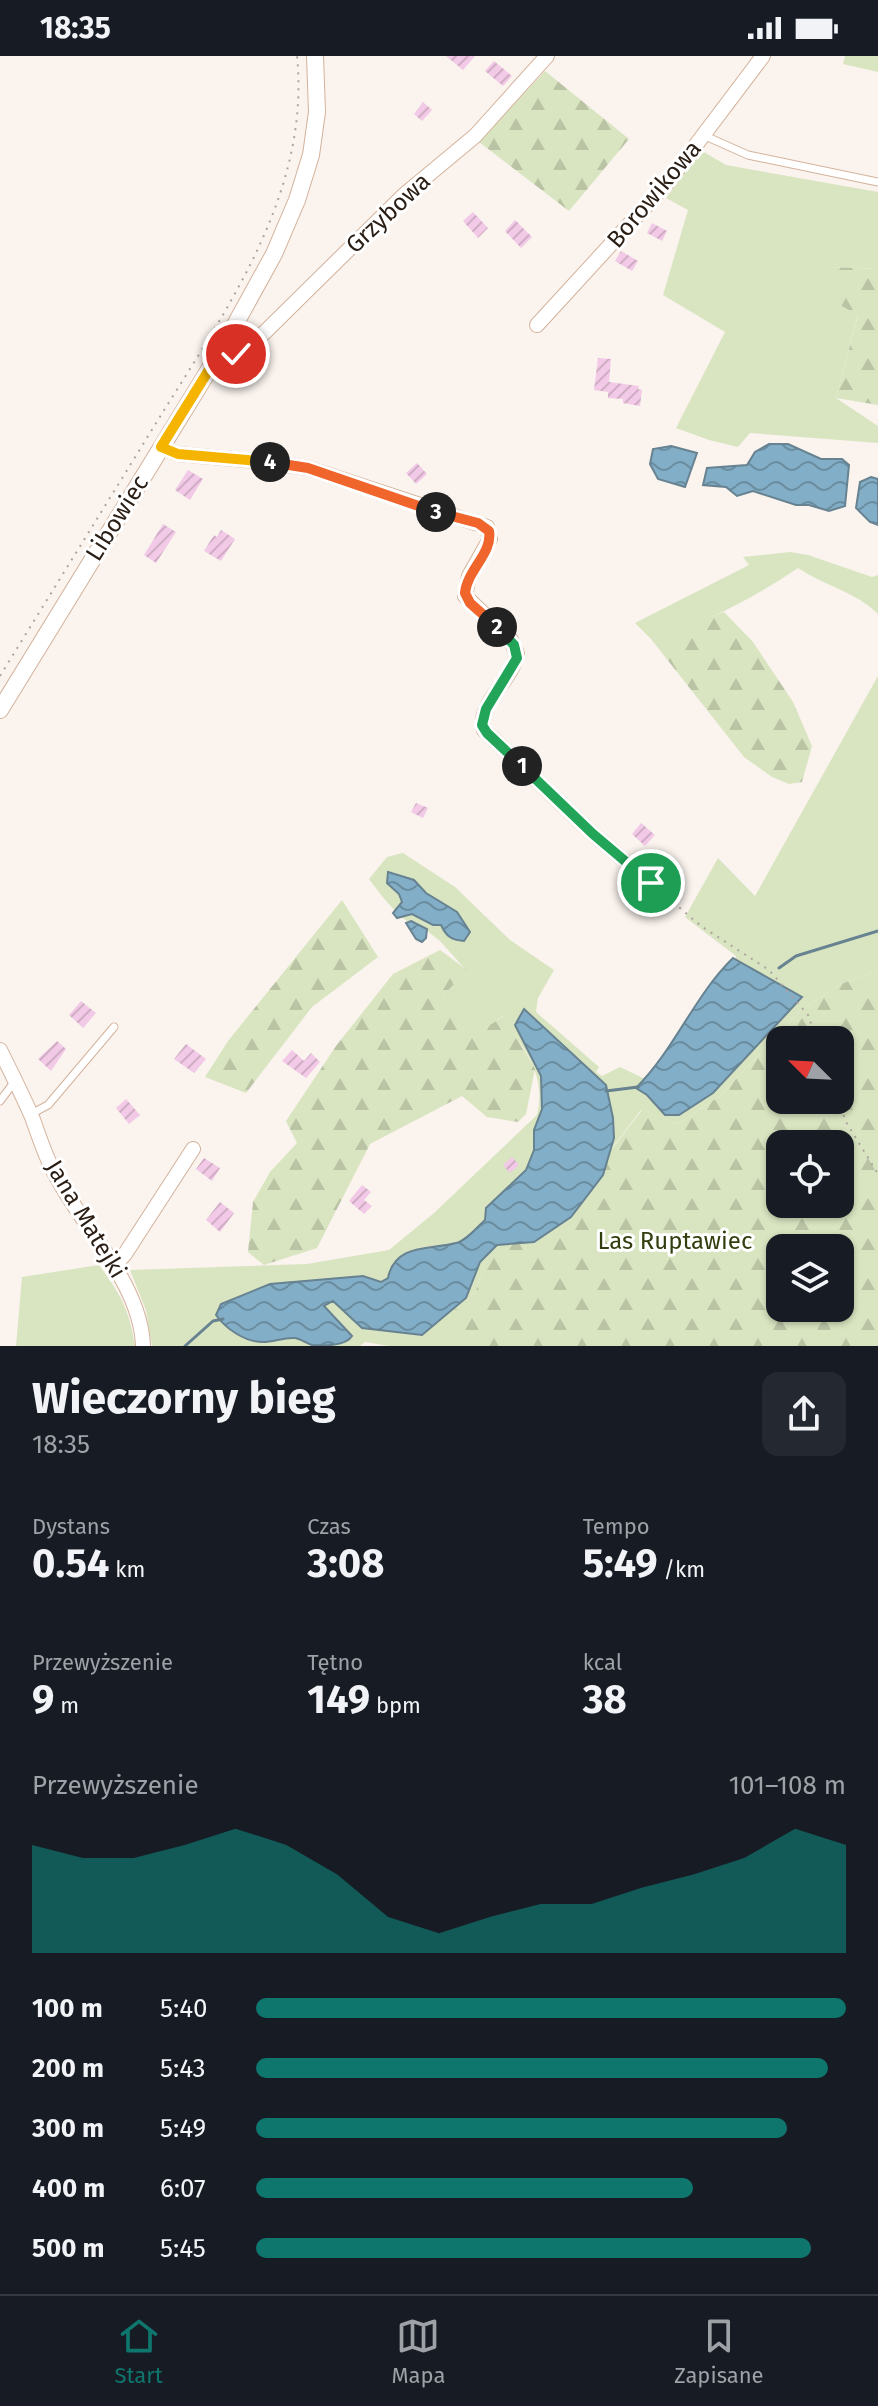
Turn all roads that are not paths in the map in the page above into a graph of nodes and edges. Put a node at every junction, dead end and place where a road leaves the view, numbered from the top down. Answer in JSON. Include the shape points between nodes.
{"nodes":[{"id":1,"x":315,"y":56,"type":"edge"},
{"id":2,"x":547,"y":56,"type":"edge"},
{"id":3,"x":763,"y":56,"type":"edge"},
{"id":4,"x":703,"y":135,"type":"junction"},
{"id":5,"x":878,"y":182,"type":"edge"},
{"id":6,"x":537,"y":325,"type":"dead end"},
{"id":7,"x":220,"y":352,"type":"junction"},
{"id":8,"x":161,"y":447,"type":"junction"},
{"id":9,"x":0,"y":710,"type":"edge"},
{"id":10,"x":651,"y":883,"type":"road end"},
{"id":11,"x":114,"y":1027,"type":"dead end"},
{"id":12,"x":0,"y":1050,"type":"edge"},
{"id":13,"x":15,"y":1081,"type":"junction"},
{"id":14,"x":0,"y":1101,"type":"edge"},
{"id":15,"x":31,"y":1114,"type":"junction"},
{"id":16,"x":193,"y":1149,"type":"dead end"},
{"id":17,"x":113,"y":1267,"type":"junction"},
{"id":18,"x":143,"y":1346,"type":"edge"}],
"edges":[{"from":1,"to":7,"type":"street","name":"Libowiec","via":[[316,117],[297,200]]},
{"from":2,"to":7,"type":"street","name":"Grzybowa","via":[[475,136],[404,195],[243,352]]},
{"from":3,"to":4,"type":"street","name":"Borowikowa"},
{"from":4,"to":5,"type":"lane","via":[[748,155]]},
{"from":4,"to":6,"type":"street","name":"Borowikowa","via":[[668,182]]},
{"from":7,"to":8,"type":"street","name":"Libowiec"},
{"from":8,"to":9,"type":"street","name":"Libowiec"},
{"from":8,"to":10,"type":"street","via":[[178,454],[308,468],[487,527],[489,544],[469,576],[465,596],[511,640],[517,654],[483,715],[484,730]]},
{"from":11,"to":15,"type":"lane","via":[[48,1105]]},
{"from":12,"to":13,"type":"street","name":"Jana Matejki"},
{"from":13,"to":14,"type":"lane"},
{"from":13,"to":15,"type":"street","name":"Jana Matejki"},
{"from":15,"to":17,"type":"street","name":"Jana Matejki","via":[[53,1170]]},
{"from":16,"to":17,"type":"street"},
{"from":17,"to":18,"type":"street","name":"Jana Matejki","via":[[130,1291]]}]}
